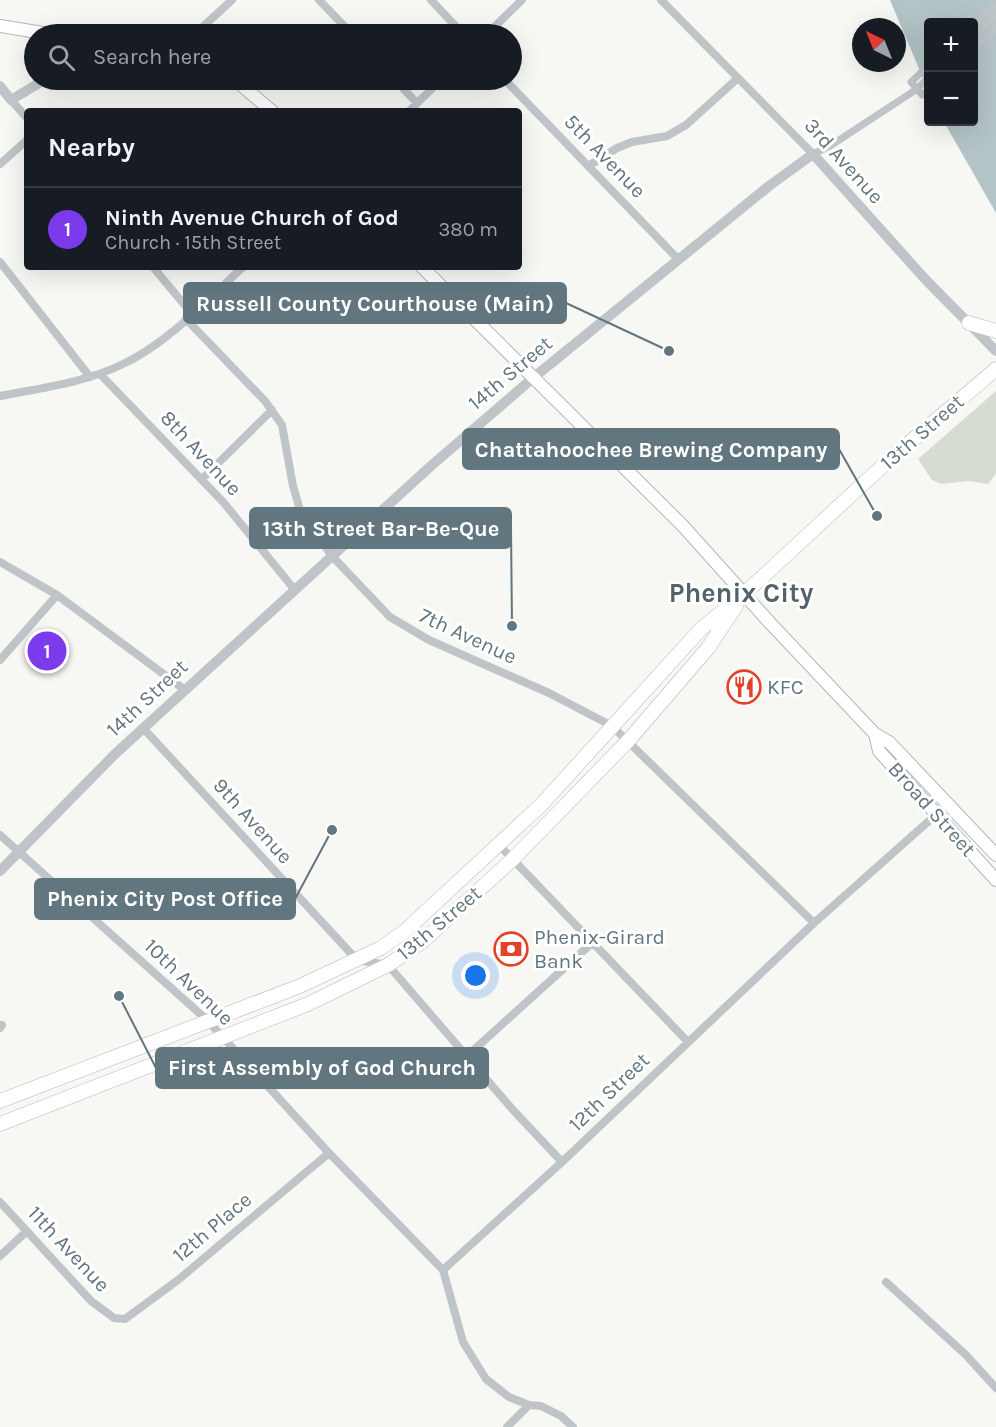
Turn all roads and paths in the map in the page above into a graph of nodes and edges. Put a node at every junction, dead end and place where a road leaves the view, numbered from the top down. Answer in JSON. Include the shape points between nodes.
{"nodes":[{"id":1,"x":232,"y":0,"type":"edge"},
{"id":2,"x":319,"y":0,"type":"edge"},
{"id":3,"x":431,"y":0,"type":"edge"},
{"id":4,"x":522,"y":0,"type":"edge"},
{"id":5,"x":661,"y":0,"type":"edge"},
{"id":6,"x":996,"y":5,"type":"edge"},
{"id":7,"x":996,"y":16,"type":"edge"},
{"id":8,"x":978,"y":21,"type":"edge"},
{"id":9,"x":206,"y":24,"type":"edge"},
{"id":10,"x":342,"y":24,"type":"edge"},
{"id":11,"x":454,"y":24,"type":"edge"},
{"id":12,"x":497,"y":24,"type":"edge"},
{"id":13,"x":0,"y":26,"type":"edge"},
{"id":14,"x":996,"y":28,"type":"edge"},
{"id":15,"x":24,"y":30,"type":"edge"},
{"id":16,"x":978,"y":33,"type":"edge"},
{"id":17,"x":978,"y":44,"type":"edge"},
{"id":18,"x":924,"y":70,"type":"edge"},
{"id":19,"x":738,"y":78,"type":"junction"},
{"id":20,"x":924,"y":82,"type":"edge"},
{"id":21,"x":0,"y":86,"type":"edge"},
{"id":22,"x":28,"y":90,"type":"edge"},
{"id":23,"x":247,"y":90,"type":"edge"},
{"id":24,"x":405,"y":90,"type":"edge"},
{"id":25,"x":431,"y":90,"type":"edge"},
{"id":26,"x":515,"y":90,"type":"edge"},
{"id":27,"x":924,"y":93,"type":"edge"},
{"id":28,"x":11,"y":100,"type":"junction"},
{"id":29,"x":417,"y":103,"type":"junction"},
{"id":30,"x":268,"y":108,"type":"edge"},
{"id":31,"x":412,"y":108,"type":"edge"},
{"id":32,"x":24,"y":115,"type":"edge"},
{"id":33,"x":24,"y":143,"type":"edge"},
{"id":34,"x":813,"y":154,"type":"junction"},
{"id":35,"x":0,"y":164,"type":"edge"},
{"id":36,"x":590,"y":165,"type":"junction"},
{"id":37,"x":678,"y":259,"type":"junction"},
{"id":38,"x":0,"y":262,"type":"edge"},
{"id":39,"x":155,"y":270,"type":"edge"},
{"id":40,"x":240,"y":270,"type":"edge"},
{"id":41,"x":426,"y":270,"type":"edge"},
{"id":42,"x":189,"y":316,"type":"junction"},
{"id":43,"x":969,"y":323,"type":"junction"},
{"id":44,"x":996,"y":331,"type":"edge"},
{"id":45,"x":996,"y":351,"type":"edge"},
{"id":46,"x":996,"y":369,"type":"edge"},
{"id":47,"x":100,"y":374,"type":"junction"},
{"id":48,"x":90,"y":377,"type":"junction"},
{"id":49,"x":533,"y":378,"type":"junction"},
{"id":50,"x":0,"y":396,"type":"edge"},
{"id":51,"x":272,"y":410,"type":"junction"},
{"id":52,"x":202,"y":479,"type":"junction"},
{"id":53,"x":331,"y":555,"type":"junction"},
{"id":54,"x":0,"y":562,"type":"edge"},
{"id":55,"x":294,"y":589,"type":"junction"},
{"id":56,"x":744,"y":594,"type":"junction"},
{"id":57,"x":57,"y":595,"type":"junction"},
{"id":58,"x":0,"y":660,"type":"edge"},
{"id":59,"x":185,"y":690,"type":"junction"},
{"id":60,"x":612,"y":726,"type":"junction"},
{"id":61,"x":144,"y":729,"type":"junction"},
{"id":62,"x":875,"y":734,"type":"junction"},
{"id":63,"x":628,"y":741,"type":"junction"},
{"id":64,"x":948,"y":804,"type":"junction"},
{"id":65,"x":935,"y":815,"type":"junction"},
{"id":66,"x":0,"y":835,"type":"edge"},
{"id":67,"x":499,"y":844,"type":"junction"},
{"id":68,"x":19,"y":852,"type":"junction"},
{"id":69,"x":996,"y":855,"type":"edge"},
{"id":70,"x":513,"y":859,"type":"junction"},
{"id":71,"x":0,"y":871,"type":"edge"},
{"id":72,"x":996,"y":880,"type":"edge"},
{"id":73,"x":814,"y":923,"type":"junction"},
{"id":74,"x":592,"y":943,"type":"junction"},
{"id":75,"x":357,"y":960,"type":"junction"},
{"id":76,"x":388,"y":965,"type":"junction"},
{"id":77,"x":207,"y":1020,"type":"junction"},
{"id":78,"x":222,"y":1037,"type":"junction"},
{"id":79,"x":688,"y":1042,"type":"junction"},
{"id":80,"x":467,"y":1056,"type":"junction"},
{"id":81,"x":0,"y":1101,"type":"edge"},
{"id":82,"x":0,"y":1124,"type":"edge"},
{"id":83,"x":329,"y":1153,"type":"junction"},
{"id":84,"x":562,"y":1162,"type":"junction"},
{"id":85,"x":0,"y":1202,"type":"edge"},
{"id":86,"x":27,"y":1232,"type":"junction"},
{"id":87,"x":0,"y":1256,"type":"edge"},
{"id":88,"x":442,"y":1270,"type":"junction"},
{"id":89,"x":886,"y":1281,"type":"dead end"},
{"id":90,"x":114,"y":1318,"type":"joint"},
{"id":91,"x":996,"y":1389,"type":"edge"},
{"id":92,"x":529,"y":1406,"type":"junction"},
{"id":93,"x":507,"y":1427,"type":"edge"},
{"id":94,"x":573,"y":1427,"type":"edge"}],
"edges":[{"from":1,"to":9,"type":"street"},
{"from":2,"to":10,"type":"street"},
{"from":3,"to":11,"type":"street"},
{"from":4,"to":12,"type":"street"},
{"from":5,"to":19,"type":"street","name":"3rd Avenue"},
{"from":6,"to":8,"type":"street"},
{"from":7,"to":16,"type":"street"},
{"from":13,"to":15,"type":"main road"},
{"from":14,"to":17,"type":"street"},
{"from":18,"to":27,"type":"street","bridge":true,"via":[[911,82]]},
{"from":19,"to":34,"type":"street","name":"3rd Avenue"},
{"from":19,"to":36,"type":"street","via":[[687,125],[667,136],[617,148]]},
{"from":20,"to":34,"type":"street","name":"14th Street"},
{"from":21,"to":28,"type":"street"},
{"from":22,"to":28,"type":"street"},
{"from":23,"to":30,"type":"main road"},
{"from":24,"to":29,"type":"street"},
{"from":25,"to":29,"type":"street"},
{"from":26,"to":36,"type":"street","name":"5th Avenue"},
{"from":28,"to":32,"type":"street"},
{"from":29,"to":31,"type":"street"},
{"from":33,"to":35,"type":"street"},
{"from":34,"to":37,"type":"street","name":"14th Street"},
{"from":34,"to":43,"type":"street","name":"3rd Avenue"},
{"from":36,"to":37,"type":"street","name":"5th Avenue"},
{"from":37,"to":49,"type":"street","name":"14th Street"},
{"from":38,"to":48,"type":"street"},
{"from":39,"to":42,"type":"street","name":"7th Avenue"},
{"from":40,"to":42,"type":"street"},
{"from":41,"to":49,"type":"main road","name":"Broad Street"},
{"from":42,"to":47,"type":"street","via":[[141,353]]},
{"from":42,"to":51,"type":"street","name":"7th Avenue"},
{"from":43,"to":44,"type":"main road"},
{"from":43,"to":45,"type":"street","name":"3rd Avenue"},
{"from":46,"to":56,"type":"main road","name":"13th Street","via":[[881,467]]},
{"from":47,"to":48,"type":"street"},
{"from":47,"to":52,"type":"street","name":"8th Avenue"},
{"from":48,"to":50,"type":"street"},
{"from":49,"to":53,"type":"street","name":"14th Street"},
{"from":49,"to":56,"type":"main road","name":"Broad Street","via":[[683,526]]},
{"from":51,"to":52,"type":"street"},
{"from":51,"to":53,"type":"street","name":"7th Avenue","via":[[285,436],[296,501]]},
{"from":52,"to":55,"type":"street","name":"8th Avenue"},
{"from":53,"to":55,"type":"street","name":"14th Street"},
{"from":53,"to":60,"type":"street","name":"7th Avenue","via":[[390,617],[409,630]]},
{"from":54,"to":57,"type":"street"},
{"from":55,"to":59,"type":"street","name":"14th Street"},
{"from":56,"to":60,"type":"main road","name":"13th Street","via":[[700,629]]},
{"from":56,"to":62,"type":"main road","name":"Broad Street"},
{"from":56,"to":63,"type":"main road","name":"13th Street","via":[[708,648]]},
{"from":57,"to":58,"type":"street"},
{"from":57,"to":59,"type":"street"},
{"from":59,"to":61,"type":"street","name":"14th Street"},
{"from":60,"to":63,"type":"street","name":"7th Avenue"},
{"from":60,"to":67,"type":"main road","name":"13th Street","via":[[579,765]]},
{"from":61,"to":68,"type":"street","name":"14th Street"},
{"from":61,"to":75,"type":"street","name":"9th Avenue"},
{"from":62,"to":64,"type":"main road","name":"Broad Street","via":[[889,742]]},
{"from":62,"to":65,"type":"main road","name":"Broad Street","via":[[879,751]]},
{"from":63,"to":70,"type":"main road","name":"13th Street"},
{"from":63,"to":73,"type":"street","name":"7th Avenue"},
{"from":64,"to":65,"type":"street","name":"12th Street"},
{"from":64,"to":69,"type":"main road","name":"Broad Street"},
{"from":65,"to":72,"type":"main road","name":"Broad Street"},
{"from":65,"to":73,"type":"street","name":"12th Street"},
{"from":66,"to":68,"type":"street","name":"10th Avenue"},
{"from":67,"to":70,"type":"street"},
{"from":67,"to":75,"type":"main road","name":"13th Street","via":[[411,927]]},
{"from":68,"to":71,"type":"street","name":"14th Street"},
{"from":68,"to":77,"type":"street","name":"10th Avenue"},
{"from":70,"to":74,"type":"street"},
{"from":70,"to":76,"type":"main road","name":"13th Street","via":[[448,920]]},
{"from":73,"to":79,"type":"street","name":"12th Street"},
{"from":74,"to":79,"type":"street"},
{"from":74,"to":80,"type":"street"},
{"from":75,"to":76,"type":"street"},
{"from":75,"to":77,"type":"main road","name":"13th Street"},
{"from":76,"to":78,"type":"main road","name":"13th Street","via":[[308,1004]]},
{"from":76,"to":80,"type":"street"},
{"from":77,"to":78,"type":"street","name":"10th Avenue"},
{"from":77,"to":81,"type":"main road","name":"13th Street"},
{"from":78,"to":82,"type":"main road","name":"13th Street"},
{"from":78,"to":83,"type":"street","name":"10th Avenue"},
{"from":79,"to":84,"type":"street","name":"12th Street"},
{"from":80,"to":84,"type":"street"},
{"from":83,"to":88,"type":"street","name":"10th Avenue"},
{"from":83,"to":90,"type":"street","name":"12th Place","via":[[169,1286],[125,1319]]},
{"from":84,"to":88,"type":"street","name":"12th Street"},
{"from":85,"to":86,"type":"street","name":"11th Avenue"},
{"from":86,"to":87,"type":"street"},
{"from":86,"to":90,"type":"street","name":"11th Avenue","via":[[91,1301]]},
{"from":88,"to":92,"type":"street","via":[[463,1342],[473,1361],[500,1392]]},
{"from":89,"to":91,"type":"street","via":[[966,1355]]},
{"from":92,"to":93,"type":"street"},
{"from":92,"to":94,"type":"street","via":[[541,1406]]}]}
